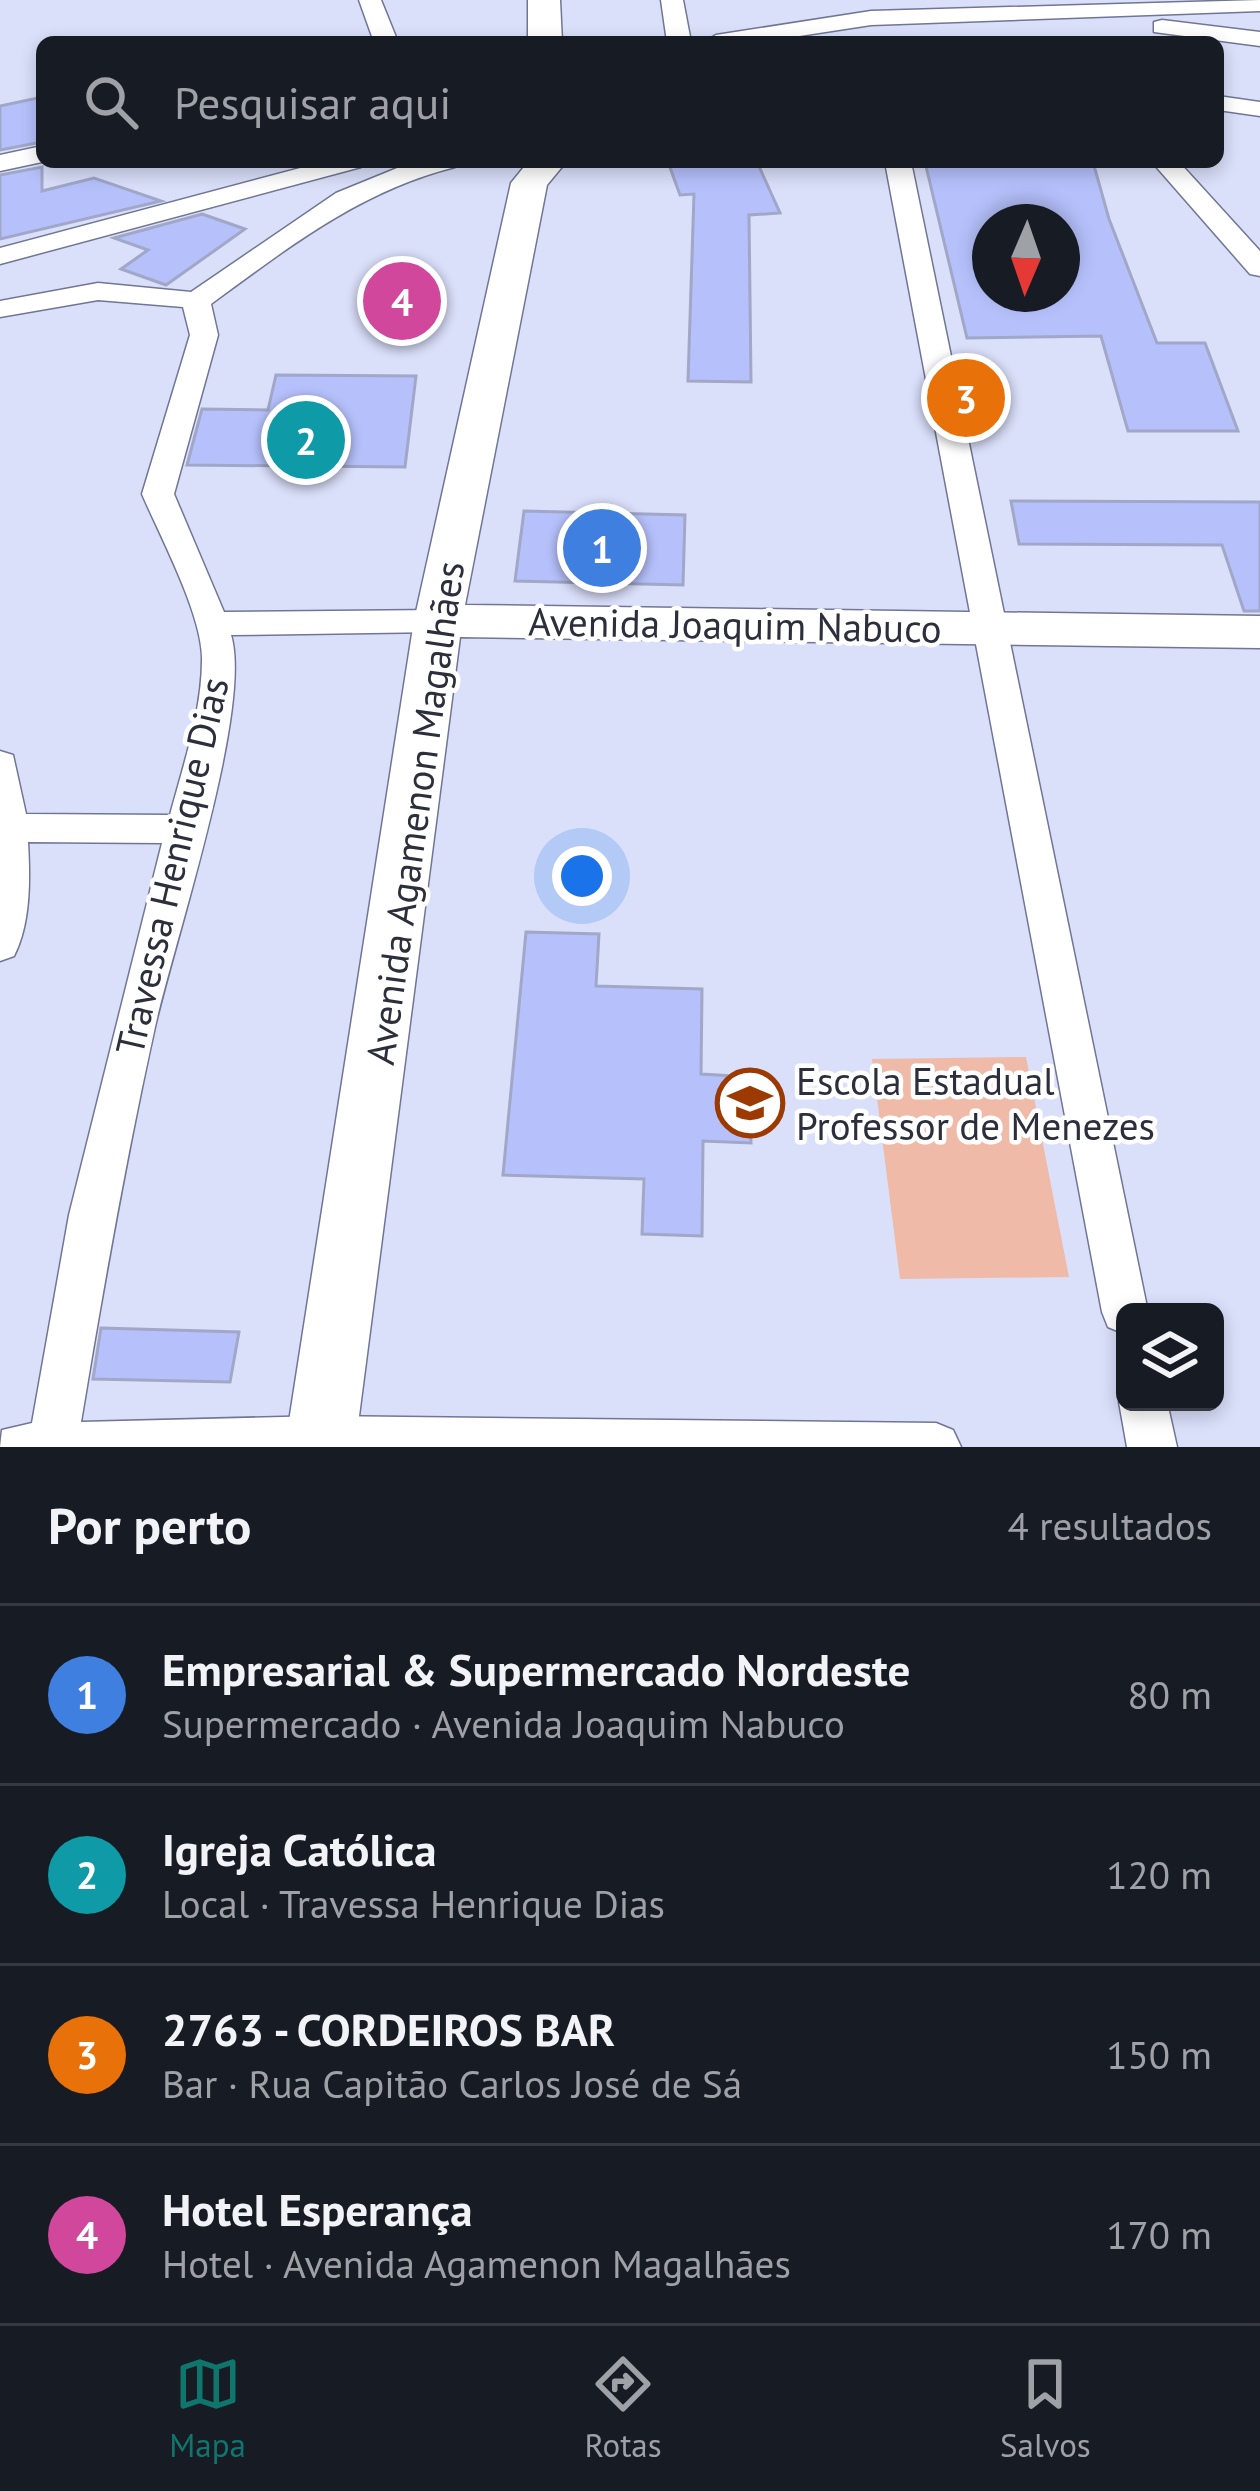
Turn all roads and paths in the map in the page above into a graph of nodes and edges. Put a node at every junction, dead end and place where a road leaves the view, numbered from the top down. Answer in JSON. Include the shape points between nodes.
{"nodes":[{"id":1,"x":370,"y":0,"type":"edge"},
{"id":2,"x":544,"y":0,"type":"edge"},
{"id":3,"x":678,"y":1,"type":"edge"},
{"id":4,"x":1260,"y":4,"type":"edge"},
{"id":5,"x":1051,"y":14,"type":"junction"},
{"id":6,"x":874,"y":20,"type":"edge"},
{"id":7,"x":384,"y":36,"type":"edge"},
{"id":8,"x":545,"y":36,"type":"edge"},
{"id":9,"x":680,"y":36,"type":"edge"},
{"id":10,"x":759,"y":36,"type":"edge"},
{"id":11,"x":1260,"y":39,"type":"edge"},
{"id":12,"x":1224,"y":104,"type":"edge"},
{"id":13,"x":1260,"y":109,"type":"edge"},
{"id":14,"x":36,"y":155,"type":"edge"},
{"id":15,"x":0,"y":163,"type":"edge"},
{"id":16,"x":330,"y":168,"type":"edge"},
{"id":17,"x":412,"y":168,"type":"edge"},
{"id":18,"x":899,"y":168,"type":"edge"},
{"id":19,"x":1170,"y":168,"type":"edge"},
{"id":20,"x":530,"y":169,"type":"edge"},
{"id":21,"x":0,"y":256,"type":"edge"},
{"id":22,"x":1260,"y":268,"type":"edge"},
{"id":23,"x":196,"y":302,"type":"junction"},
{"id":24,"x":0,"y":309,"type":"edge"},
{"id":25,"x":438,"y":621,"type":"junction"},
{"id":26,"x":210,"y":624,"type":"junction"},
{"id":27,"x":988,"y":627,"type":"junction"},
{"id":28,"x":1260,"y":632,"type":"edge"},
{"id":29,"x":0,"y":764,"type":"edge"},
{"id":30,"x":11,"y":828,"type":"junction"},
{"id":31,"x":184,"y":829,"type":"junction"},
{"id":32,"x":0,"y":945,"type":"edge"},
{"id":33,"x":1123,"y":1303,"type":"edge"},
{"id":34,"x":1145,"y":1411,"type":"edge"},
{"id":35,"x":321,"y":1443,"type":"edge"},
{"id":36,"x":36,"y":1446,"type":"edge"},
{"id":37,"x":936,"y":1447,"type":"edge"},
{"id":38,"x":1152,"y":1447,"type":"edge"}],
"edges":[{"from":1,"to":7,"type":"street"},
{"from":2,"to":8,"type":"main road"},
{"from":3,"to":9,"type":"street"},
{"from":4,"to":5,"type":"street"},
{"from":5,"to":6,"type":"street"},
{"from":5,"to":11,"type":"street"},
{"from":6,"to":10,"type":"street"},
{"from":12,"to":13,"type":"street"},
{"from":14,"to":15,"type":"street"},
{"from":16,"to":21,"type":"street"},
{"from":17,"to":23,"type":"street","via":[[354,191]]},
{"from":18,"to":27,"type":"street"},
{"from":19,"to":22,"type":"street"},
{"from":20,"to":25,"type":"main road","name":"Avenida Agamenon Magalhães"},
{"from":23,"to":24,"type":"street","via":[[142,289]]},
{"from":23,"to":26,"type":"street","name":"Travessa Henrique Dias","via":[[204,335],[158,494]]},
{"from":25,"to":26,"type":"street","name":"Avenida Joaquim Nabuco"},
{"from":25,"to":27,"type":"main road","name":"Avenida Joaquim Nabuco"},
{"from":25,"to":35,"type":"main road","name":"Avenida Agamenon Magalhães"},
{"from":26,"to":31,"type":"street","name":"Travessa Henrique Dias","via":[[220,657]]},
{"from":27,"to":28,"type":"main road","name":"Avenida Joaquim Nabuco"},
{"from":27,"to":33,"type":"street"},
{"from":29,"to":30,"type":"street"},
{"from":30,"to":31,"type":"street"},
{"from":30,"to":32,"type":"street"},
{"from":31,"to":36,"type":"street","name":"Travessa Henrique Dias"},
{"from":34,"to":38,"type":"street"},
{"from":35,"to":36,"type":"street"},
{"from":35,"to":37,"type":"street"}]}
